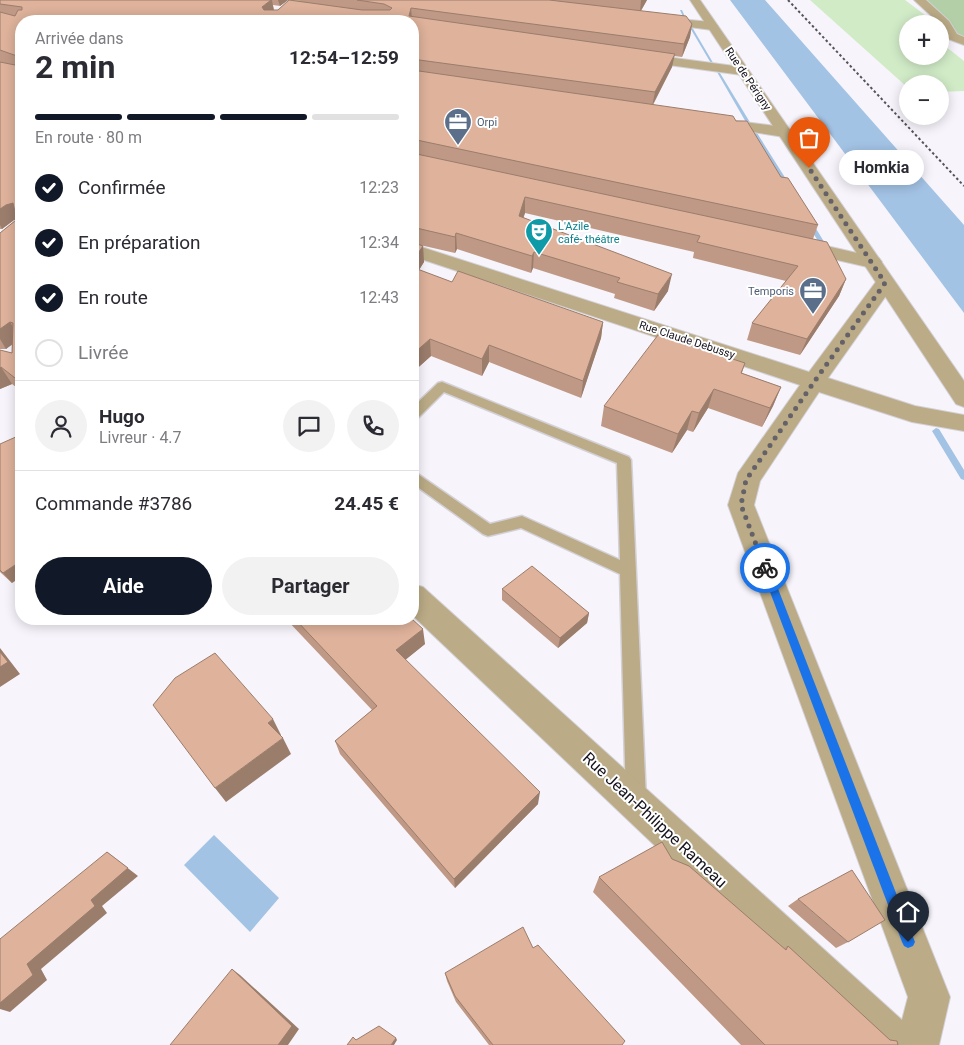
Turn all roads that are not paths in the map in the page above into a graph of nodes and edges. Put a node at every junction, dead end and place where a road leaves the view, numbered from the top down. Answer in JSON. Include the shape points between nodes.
{"nodes":[{"id":1,"x":695,"y":0,"type":"edge"},
{"id":2,"x":919,"y":0,"type":"edge"},
{"id":3,"x":300,"y":5,"type":"edge"},
{"id":4,"x":277,"y":15,"type":"edge"},
{"id":5,"x":639,"y":18,"type":"edge"},
{"id":6,"x":712,"y":26,"type":"junction"},
{"id":7,"x":964,"y":41,"type":"edge"},
{"id":8,"x":628,"y":56,"type":"edge"},
{"id":9,"x":742,"y":71,"type":"junction"},
{"id":10,"x":696,"y":120,"type":"edge"},
{"id":11,"x":784,"y":132,"type":"junction"},
{"id":12,"x":776,"y":240,"type":"edge"},
{"id":13,"x":419,"y":252,"type":"edge"},
{"id":14,"x":872,"y":262,"type":"junction"},
{"id":15,"x":885,"y":283,"type":"junction"},
{"id":16,"x":814,"y":382,"type":"junction"},
{"id":17,"x":964,"y":399,"type":"edge"},
{"id":18,"x":419,"y":409,"type":"edge"},
{"id":19,"x":964,"y":423,"type":"edge"},
{"id":20,"x":419,"y":480,"type":"edge"},
{"id":21,"x":628,"y":571,"type":"junction"},
{"id":22,"x":419,"y":602,"type":"edge"},
{"id":23,"x":637,"y":804,"type":"junction"},
{"id":24,"x":897,"y":1045,"type":"edge"},
{"id":25,"x":917,"y":1045,"type":"edge"}],
"edges":[{"from":1,"to":6,"type":"street","name":"Rue de Périgny"},
{"from":2,"to":7,"type":"street","via":[[945,23],[952,36]]},
{"from":3,"to":4,"type":"street","via":[[282,8]]},
{"from":5,"to":6,"type":"street"},
{"from":6,"to":9,"type":"street","name":"Rue de Périgny"},
{"from":8,"to":9,"type":"street"},
{"from":9,"to":11,"type":"street","name":"Rue de Périgny"},
{"from":10,"to":11,"type":"street"},
{"from":11,"to":14,"type":"street","name":"Rue de Périgny"},
{"from":12,"to":14,"type":"street"},
{"from":13,"to":16,"type":"street","name":"Rue Claude Debussy"},
{"from":14,"to":15,"type":"street","name":"Rue de Périgny"},
{"from":15,"to":16,"type":"street"},
{"from":15,"to":17,"type":"street","name":"Rue de Périgny"},
{"from":16,"to":19,"type":"street","name":"Rue Claude Debussy","via":[[912,414]]},
{"from":16,"to":25,"type":"street","via":[[746,480],[741,505],[929,997]]},
{"from":18,"to":21,"type":"lane","via":[[442,386],[624,460]]},
{"from":20,"to":21,"type":"lane","via":[[488,530],[522,522]]},
{"from":21,"to":23,"type":"lane"},
{"from":22,"to":23,"type":"street","name":"Rue Jean-Philippe Rameau"},
{"from":23,"to":24,"type":"street","name":"Rue Jean-Philippe Rameau"}]}
